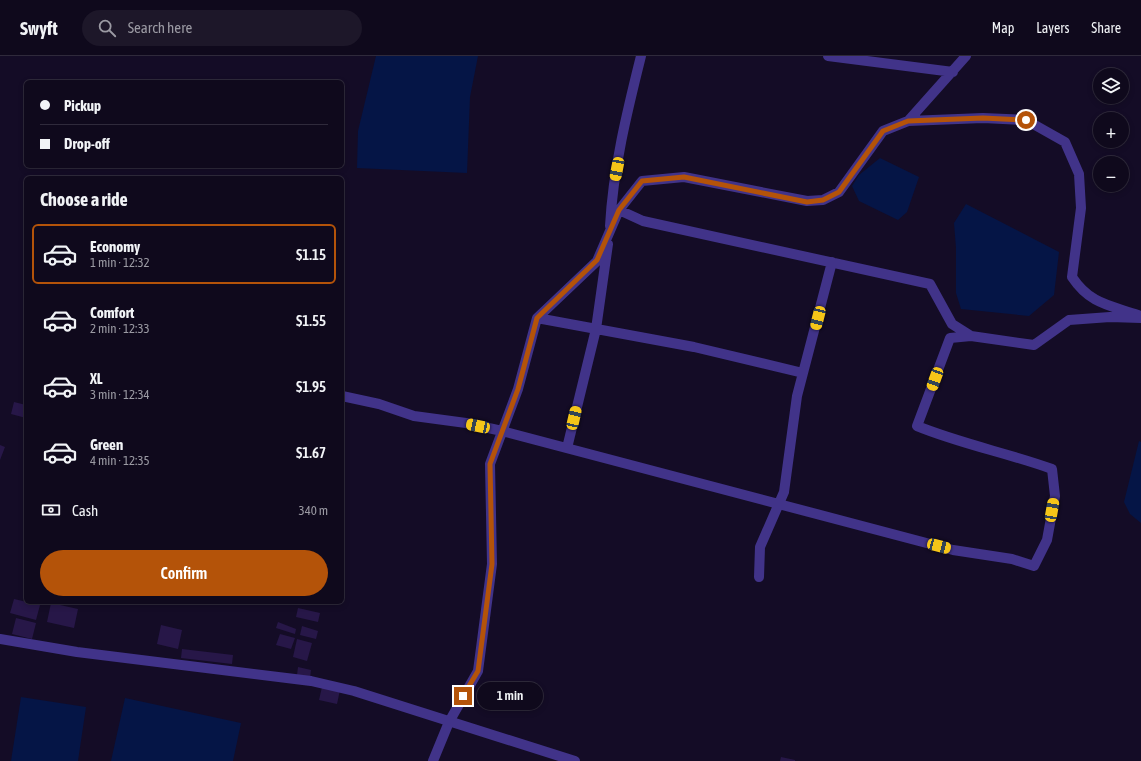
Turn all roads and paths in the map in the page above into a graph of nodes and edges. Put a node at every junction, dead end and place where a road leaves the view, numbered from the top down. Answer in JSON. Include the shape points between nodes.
{"nodes":[{"id":1,"x":641,"y":56,"type":"edge"},
{"id":2,"x":828,"y":56,"type":"edge"},
{"id":3,"x":966,"y":56,"type":"edge"},
{"id":4,"x":953,"y":72,"type":"junction"},
{"id":5,"x":908,"y":121,"type":"junction"},
{"id":6,"x":619,"y":210,"type":"junction"},
{"id":7,"x":609,"y":233,"type":"junction"},
{"id":8,"x":832,"y":262,"type":"junction"},
{"id":9,"x":1141,"y":317,"type":"edge"},
{"id":10,"x":537,"y":318,"type":"junction"},
{"id":11,"x":596,"y":329,"type":"junction"},
{"id":12,"x":971,"y":336,"type":"junction"},
{"id":13,"x":803,"y":374,"type":"junction"},
{"id":14,"x":344,"y":396,"type":"edge"},
{"id":15,"x":502,"y":431,"type":"junction"},
{"id":16,"x":567,"y":448,"type":"junction"},
{"id":17,"x":779,"y":503,"type":"junction"},
{"id":18,"x":759,"y":577,"type":"dead end"},
{"id":19,"x":0,"y":639,"type":"edge"},
{"id":20,"x":449,"y":722,"type":"junction"},
{"id":21,"x":433,"y":761,"type":"edge"},
{"id":22,"x":575,"y":761,"type":"edge"}],
"edges":[{"from":1,"to":7,"type":"street","via":[[611,199]]},
{"from":2,"to":4,"type":"street"},
{"from":3,"to":4,"type":"street"},
{"from":4,"to":5,"type":"street"},
{"from":5,"to":6,"type":"street","via":[[883,131],[839,192],[823,200],[807,202],[684,177],[642,181]]},
{"from":5,"to":9,"type":"street","via":[[983,118],[1026,120],[1065,142],[1079,174],[1081,208],[1072,277],[1081,290],[1096,301]]},
{"from":6,"to":7,"type":"street"},
{"from":6,"to":8,"type":"street","via":[[643,221]]},
{"from":7,"to":10,"type":"street","via":[[597,260]]},
{"from":7,"to":11,"type":"street"},
{"from":8,"to":12,"type":"street","via":[[930,284],[952,324]]},
{"from":8,"to":13,"type":"street"},
{"from":9,"to":12,"type":"street","via":[[1069,320],[1034,345]]},
{"from":10,"to":11,"type":"street"},
{"from":10,"to":15,"type":"street","via":[[518,389]]},
{"from":11,"to":13,"type":"street","via":[[694,347]]},
{"from":11,"to":16,"type":"street"},
{"from":12,"to":17,"type":"street","via":[[950,338],[917,426],[940,436],[1052,469],[1055,496],[1047,540],[1034,566],[1012,559],[953,550]]},
{"from":13,"to":17,"type":"street","via":[[784,492]]},
{"from":14,"to":15,"type":"street","via":[[414,416]]},
{"from":15,"to":16,"type":"street"},
{"from":15,"to":20,"type":"street","via":[[490,464],[492,564],[478,671]]},
{"from":16,"to":17,"type":"street"},
{"from":17,"to":18,"type":"street","via":[[760,547]]},
{"from":19,"to":20,"type":"street","via":[[77,652],[311,681],[354,691]]},
{"from":20,"to":21,"type":"street"},
{"from":20,"to":22,"type":"street"}]}
